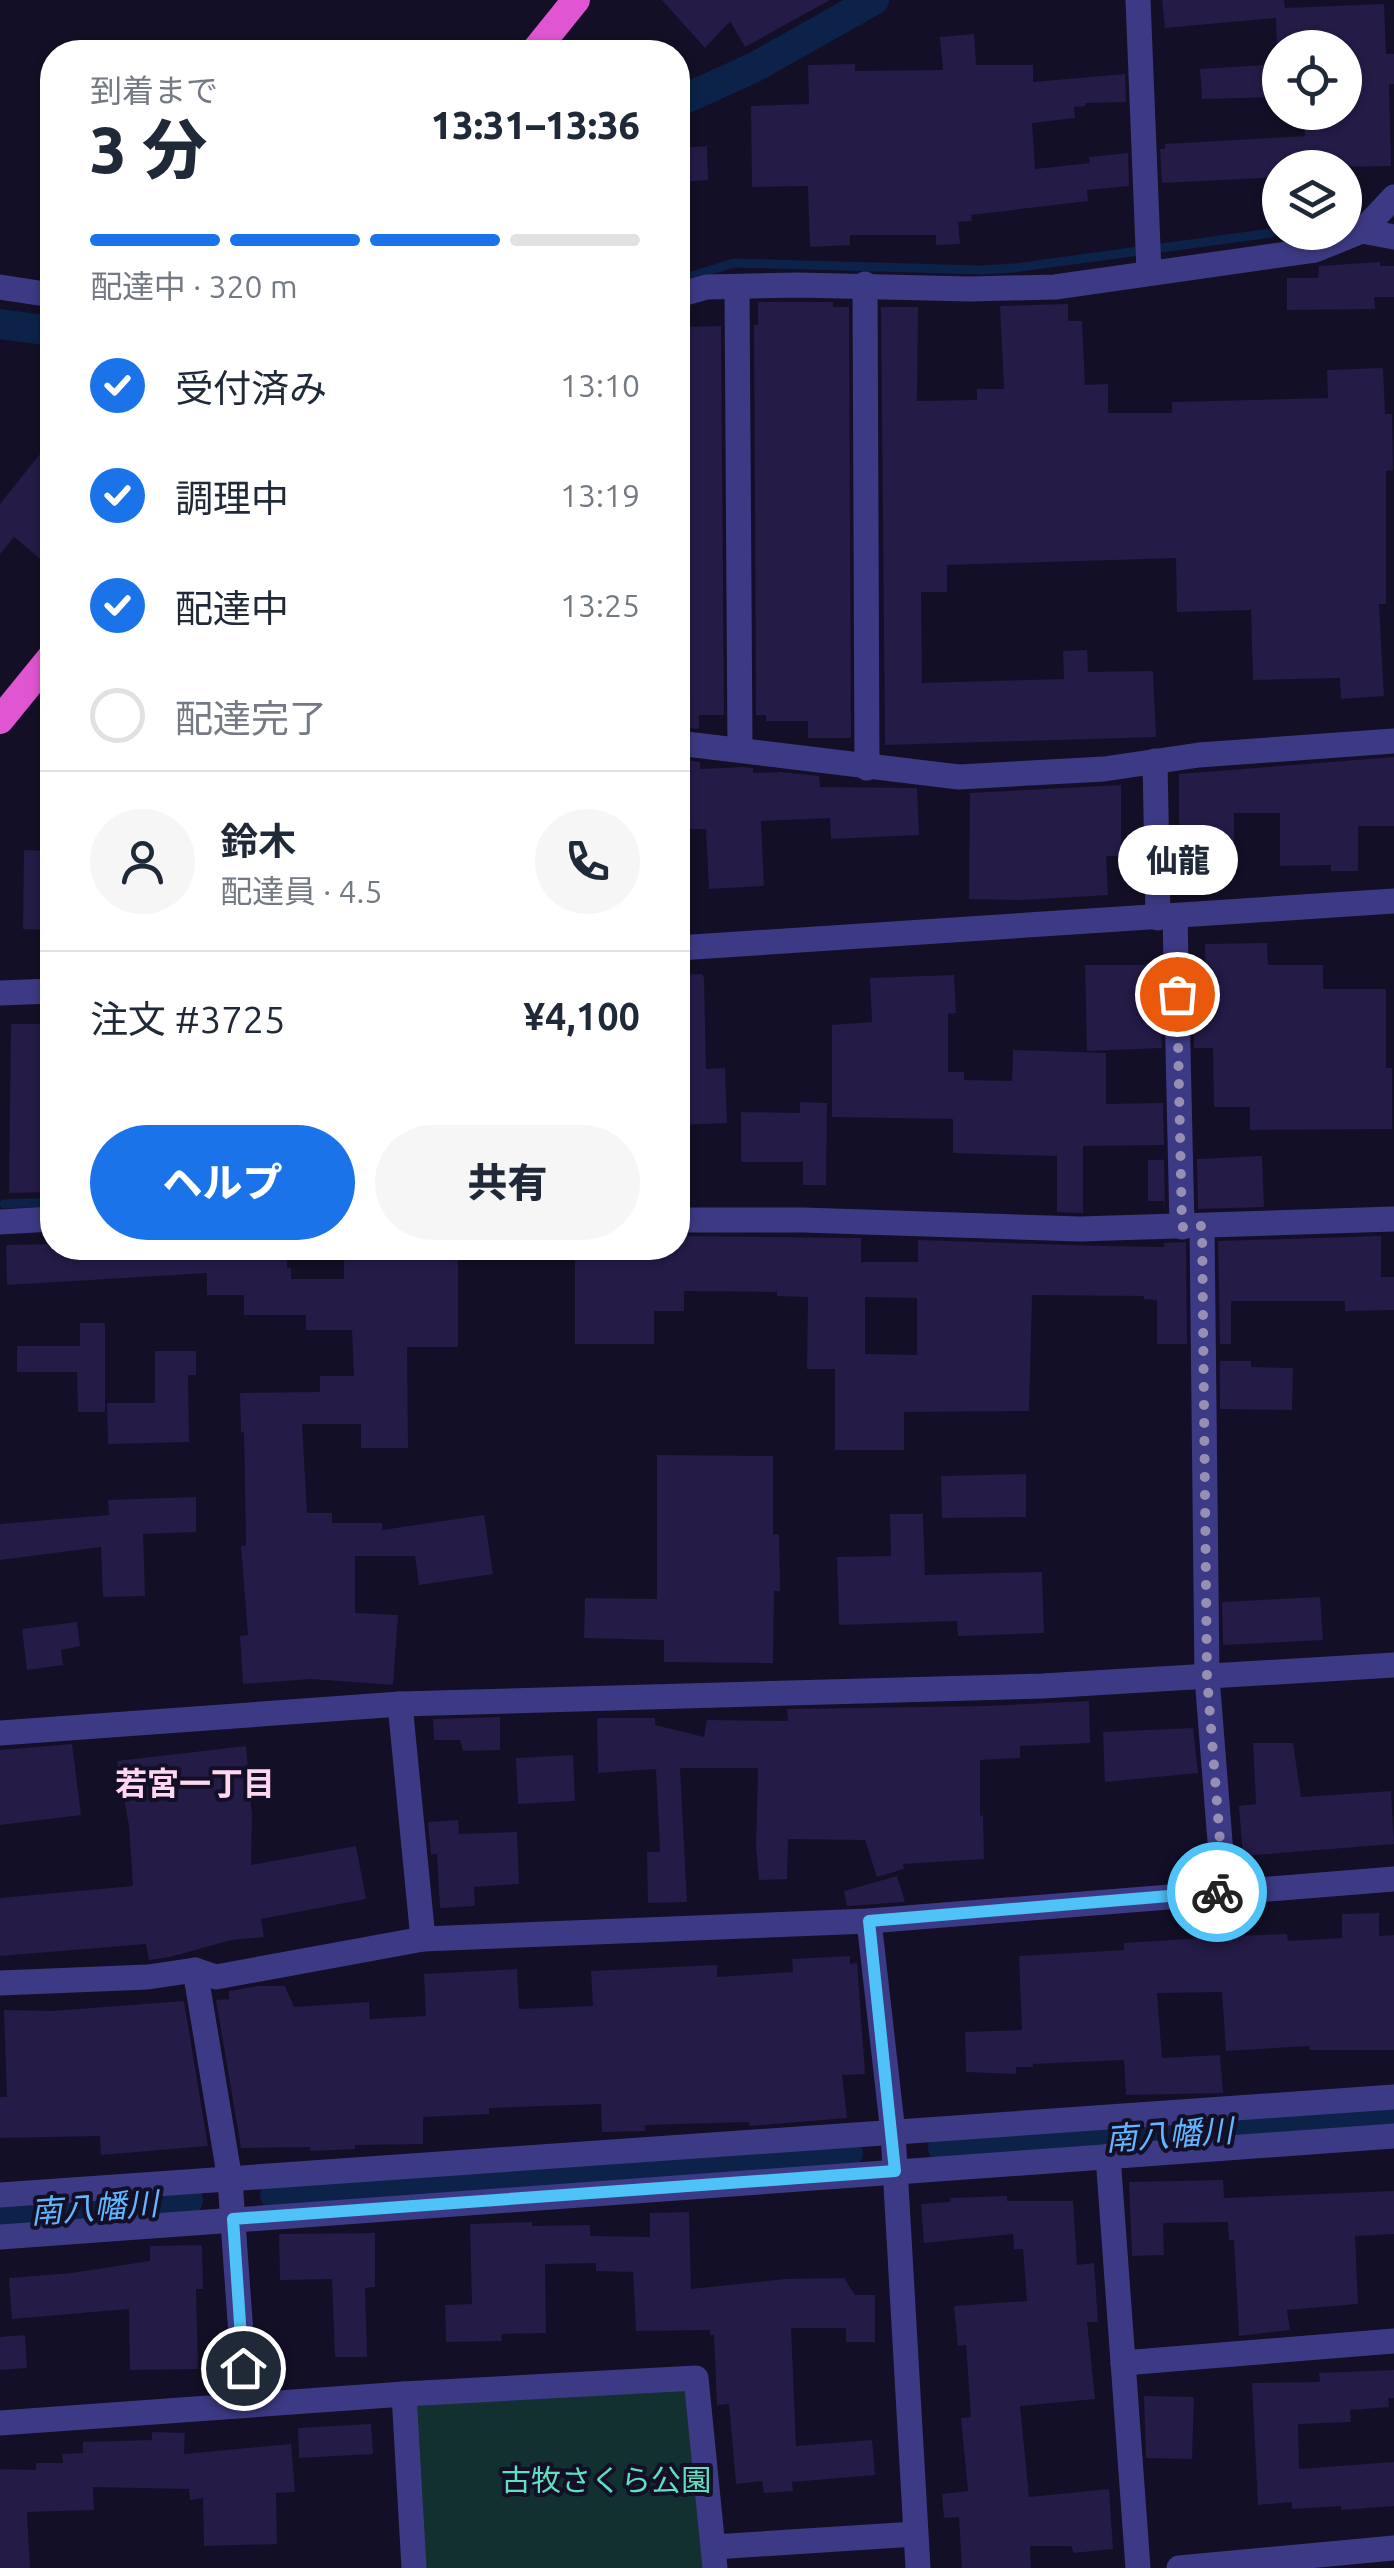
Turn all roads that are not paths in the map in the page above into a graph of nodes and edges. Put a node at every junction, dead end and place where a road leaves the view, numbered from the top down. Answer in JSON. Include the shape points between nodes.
{"nodes":[{"id":1,"x":576,"y":0,"type":"edge"},
{"id":2,"x":1138,"y":0,"type":"edge"},
{"id":3,"x":544,"y":40,"type":"edge"},
{"id":4,"x":1394,"y":197,"type":"edge"},
{"id":5,"x":1362,"y":230,"type":"joint"},
{"id":6,"x":1394,"y":237,"type":"edge"},
{"id":7,"x":1316,"y":250,"type":"edge"},
{"id":8,"x":1148,"y":260,"type":"junction"},
{"id":9,"x":864,"y":284,"type":"junction"},
{"id":10,"x":0,"y":287,"type":"edge"},
{"id":11,"x":737,"y":288,"type":"junction"},
{"id":12,"x":40,"y":292,"type":"edge"},
{"id":13,"x":690,"y":292,"type":"edge"},
{"id":14,"x":40,"y":677,"type":"edge"},
{"id":15,"x":0,"y":720,"type":"edge"},
{"id":16,"x":1394,"y":741,"type":"edge"},
{"id":17,"x":690,"y":745,"type":"edge"},
{"id":18,"x":740,"y":749,"type":"junction"},
{"id":19,"x":1155,"y":761,"type":"junction"},
{"id":20,"x":867,"y":768,"type":"junction"},
{"id":21,"x":1394,"y":901,"type":"edge"},
{"id":22,"x":1167,"y":917,"type":"junction"},
{"id":23,"x":690,"y":947,"type":"edge"},
{"id":24,"x":40,"y":991,"type":"edge"},
{"id":25,"x":0,"y":993,"type":"edge"},
{"id":26,"x":1394,"y":1219,"type":"edge"},
{"id":27,"x":40,"y":1220,"type":"edge"},
{"id":28,"x":690,"y":1220,"type":"edge"},
{"id":29,"x":0,"y":1222,"type":"edge"},
{"id":30,"x":1192,"y":1227,"type":"junction"},
{"id":31,"x":1394,"y":1664,"type":"edge"},
{"id":32,"x":1207,"y":1677,"type":"junction"},
{"id":33,"x":400,"y":1704,"type":"junction"},
{"id":34,"x":0,"y":1733,"type":"edge"},
{"id":35,"x":1394,"y":1879,"type":"edge"},
{"id":36,"x":1224,"y":1892,"type":"junction"},
{"id":37,"x":869,"y":1921,"type":"junction"},
{"id":38,"x":424,"y":1939,"type":"junction"},
{"id":39,"x":195,"y":1970,"type":"junction"},
{"id":40,"x":0,"y":1984,"type":"edge"},
{"id":41,"x":1394,"y":2097,"type":"edge"},
{"id":42,"x":892,"y":2133,"type":"junction"},
{"id":43,"x":1394,"y":2136,"type":"edge"},
{"id":44,"x":1108,"y":2156,"type":"junction"},
{"id":45,"x":895,"y":2171,"type":"junction"},
{"id":46,"x":230,"y":2180,"type":"junction"},
{"id":47,"x":0,"y":2195,"type":"edge"},
{"id":48,"x":233,"y":2219,"type":"junction"},
{"id":49,"x":0,"y":2237,"type":"edge"},
{"id":50,"x":1394,"y":2340,"type":"edge"},
{"id":51,"x":1123,"y":2363,"type":"junction"},
{"id":52,"x":404,"y":2394,"type":"junction"},
{"id":53,"x":246,"y":2405,"type":"junction"},
{"id":54,"x":0,"y":2423,"type":"edge"},
{"id":55,"x":916,"y":2534,"type":"junction"},
{"id":56,"x":1394,"y":2548,"type":"edge"},
{"id":57,"x":714,"y":2557,"type":"edge"},
{"id":58,"x":414,"y":2568,"type":"edge"},
{"id":59,"x":918,"y":2568,"type":"edge"},
{"id":60,"x":1138,"y":2568,"type":"edge"},
{"id":61,"x":1179,"y":2568,"type":"edge"}],
"edges":[{"from":1,"to":3,"type":"highway"},
{"from":2,"to":8,"type":"street"},
{"from":4,"to":5,"type":"street"},
{"from":5,"to":6,"type":"street"},
{"from":7,"to":8,"type":"street"},
{"from":8,"to":9,"type":"street","via":[[1055,287]]},
{"from":9,"to":11,"type":"street"},
{"from":9,"to":20,"type":"street"},
{"from":10,"to":12,"type":"street"},
{"from":11,"to":13,"type":"street"},
{"from":11,"to":18,"type":"street"},
{"from":14,"to":15,"type":"highway"},
{"from":16,"to":19,"type":"street"},
{"from":17,"to":18,"type":"street"},
{"from":18,"to":20,"type":"street"},
{"from":19,"to":20,"type":"street","via":[[959,777]]},
{"from":19,"to":22,"type":"street"},
{"from":21,"to":22,"type":"street"},
{"from":22,"to":23,"type":"street"},
{"from":22,"to":30,"type":"street"},
{"from":24,"to":25,"type":"street"},
{"from":26,"to":30,"type":"street"},
{"from":27,"to":29,"type":"street"},
{"from":28,"to":30,"type":"street"},
{"from":30,"to":32,"type":"street"},
{"from":31,"to":32,"type":"street"},
{"from":32,"to":33,"type":"street"},
{"from":32,"to":36,"type":"street"},
{"from":33,"to":34,"type":"street"},
{"from":33,"to":38,"type":"street"},
{"from":35,"to":36,"type":"street"},
{"from":36,"to":37,"type":"street"},
{"from":37,"to":38,"type":"street"},
{"from":37,"to":42,"type":"street"},
{"from":38,"to":39,"type":"street","via":[[216,1978]]},
{"from":39,"to":40,"type":"street"},
{"from":39,"to":46,"type":"street"},
{"from":41,"to":42,"type":"street"},
{"from":42,"to":45,"type":"street"},
{"from":42,"to":46,"type":"street"},
{"from":43,"to":44,"type":"street"},
{"from":44,"to":45,"type":"street"},
{"from":44,"to":51,"type":"street"},
{"from":45,"to":48,"type":"street"},
{"from":45,"to":55,"type":"street"},
{"from":46,"to":47,"type":"street"},
{"from":46,"to":48,"type":"street"},
{"from":48,"to":49,"type":"street"},
{"from":48,"to":53,"type":"street"},
{"from":50,"to":51,"type":"street"},
{"from":51,"to":60,"type":"street"},
{"from":52,"to":53,"type":"street"},
{"from":52,"to":57,"type":"street","via":[[696,2378]]},
{"from":52,"to":58,"type":"street"},
{"from":53,"to":54,"type":"street"},
{"from":55,"to":57,"type":"street"},
{"from":55,"to":59,"type":"street"},
{"from":56,"to":61,"type":"street"}]}
